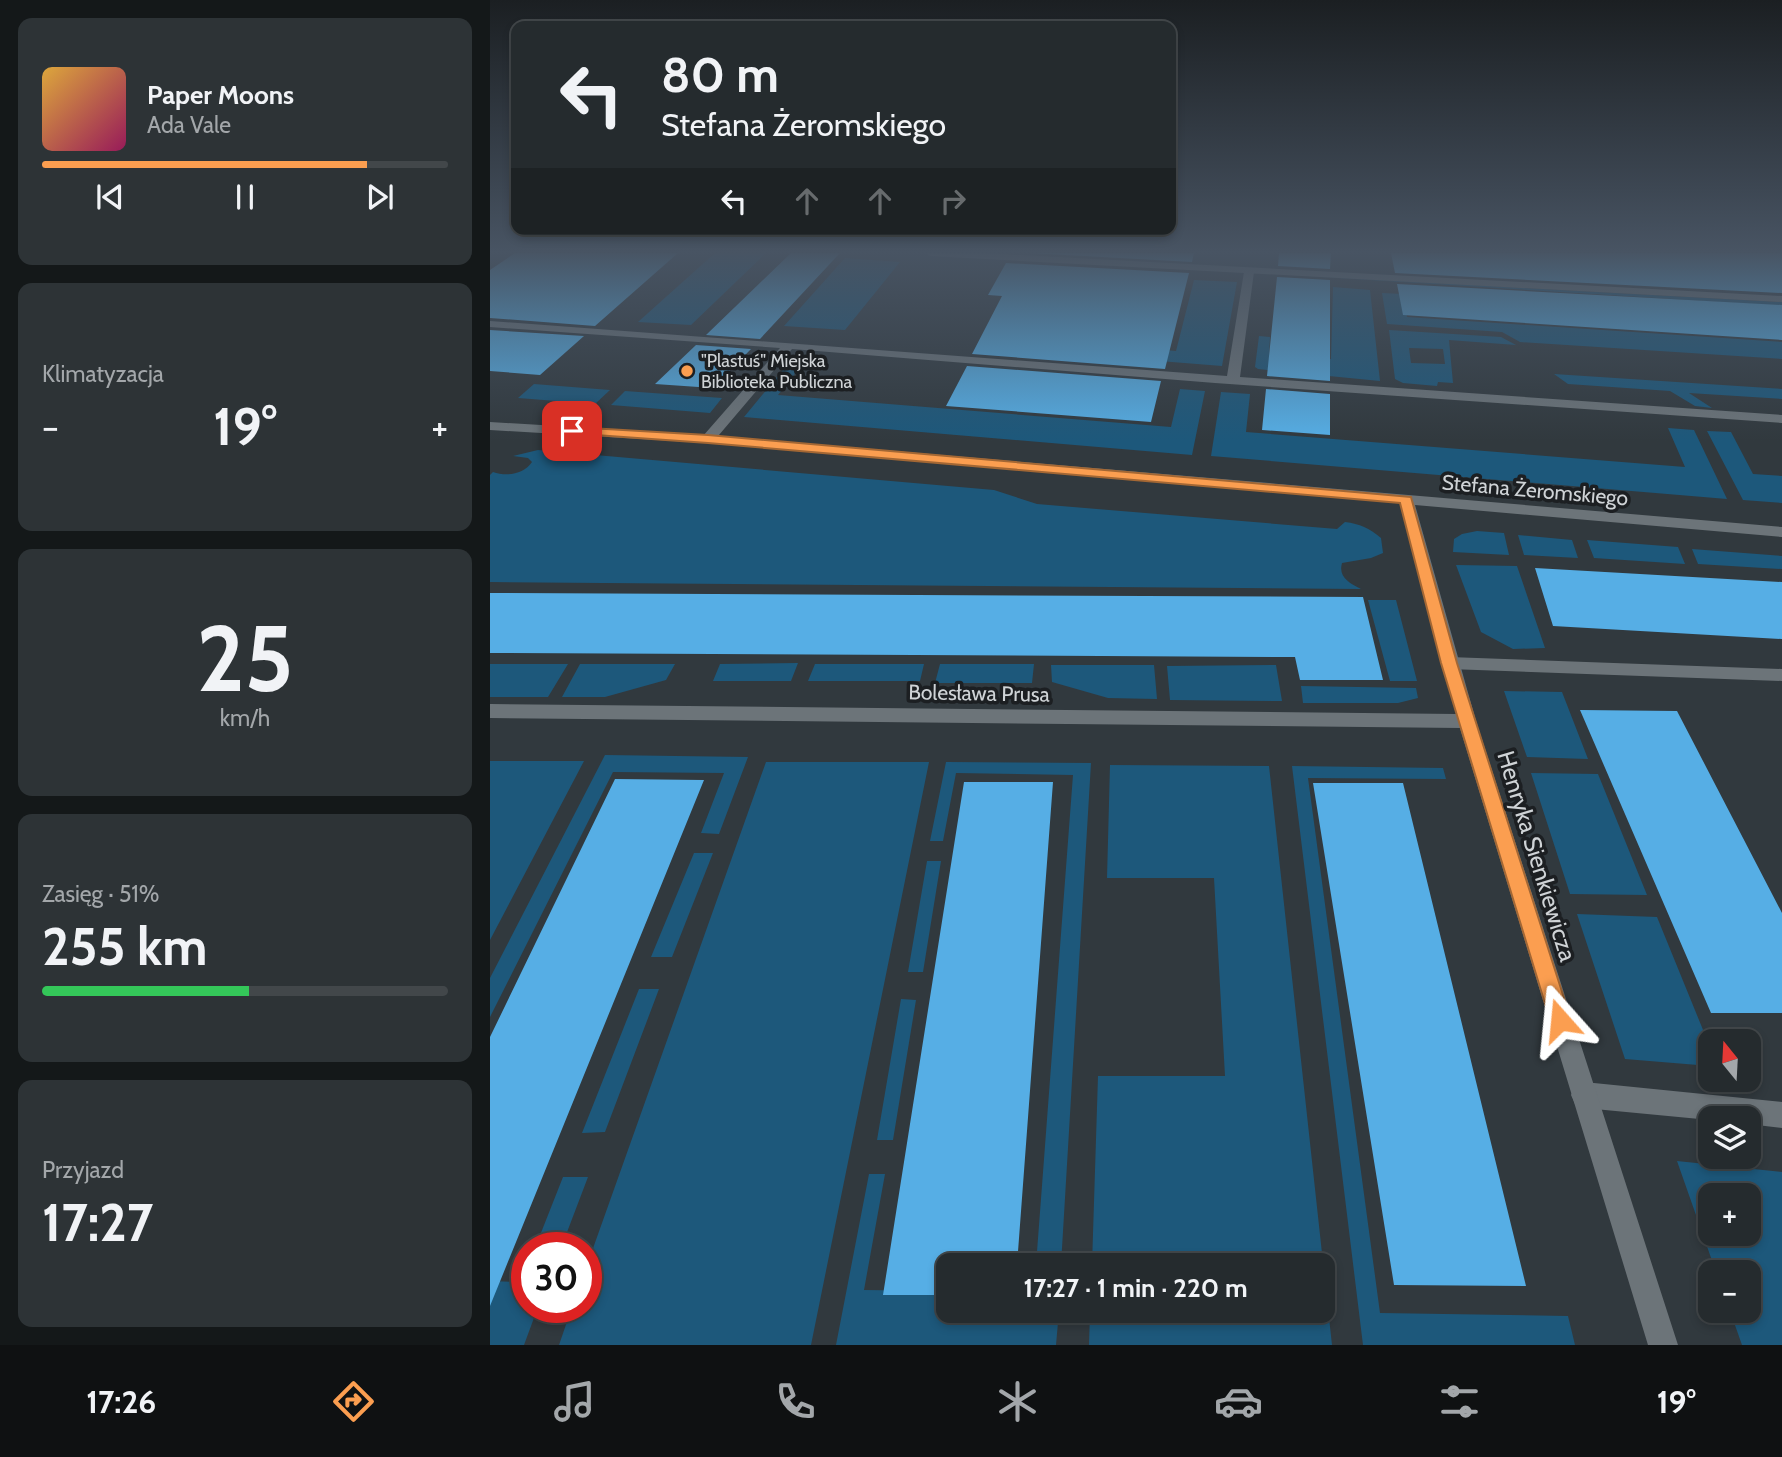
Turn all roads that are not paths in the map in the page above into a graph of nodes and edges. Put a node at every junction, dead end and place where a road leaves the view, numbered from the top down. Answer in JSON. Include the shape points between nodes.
{"nodes":[{"id":1,"x":1243,"y":316,"type":"edge"},
{"id":2,"x":490,"y":324,"type":"edge"},
{"id":3,"x":789,"y":345,"type":"junction"},
{"id":4,"x":1233,"y":380,"type":"junction"},
{"id":5,"x":1782,"y":419,"type":"edge"},
{"id":6,"x":490,"y":426,"type":"edge"},
{"id":7,"x":708,"y":439,"type":"junction"},
{"id":8,"x":1406,"y":500,"type":"junction"},
{"id":9,"x":1782,"y":532,"type":"edge"},
{"id":10,"x":1449,"y":663,"type":"junction"},
{"id":11,"x":1782,"y":675,"type":"edge"},
{"id":12,"x":490,"y":711,"type":"edge"},
{"id":13,"x":1467,"y":722,"type":"junction"},
{"id":14,"x":1584,"y":1095,"type":"junction"},
{"id":15,"x":1782,"y":1115,"type":"edge"},
{"id":16,"x":1662,"y":1345,"type":"edge"}],
"edges":[{"from":1,"to":4,"type":"street"},
{"from":2,"to":3,"type":"street"},
{"from":3,"to":4,"type":"street"},
{"from":3,"to":7,"type":"street"},
{"from":4,"to":5,"type":"street"},
{"from":6,"to":7,"type":"street","name":"Stefana Żeromskiego"},
{"from":7,"to":8,"type":"street","name":"Stefana Żeromskiego"},
{"from":8,"to":9,"type":"street","name":"Stefana Żeromskiego"},
{"from":8,"to":10,"type":"street","name":"Henryka Sienkiewicza"},
{"from":10,"to":11,"type":"street"},
{"from":10,"to":13,"type":"street","name":"Henryka Sienkiewicza"},
{"from":12,"to":13,"type":"street","name":"Bolesława Prusa"},
{"from":13,"to":14,"type":"street","name":"Henryka Sienkiewicza"},
{"from":14,"to":15,"type":"street"},
{"from":14,"to":16,"type":"street","name":"Henryka Sienkiewicza"}]}
